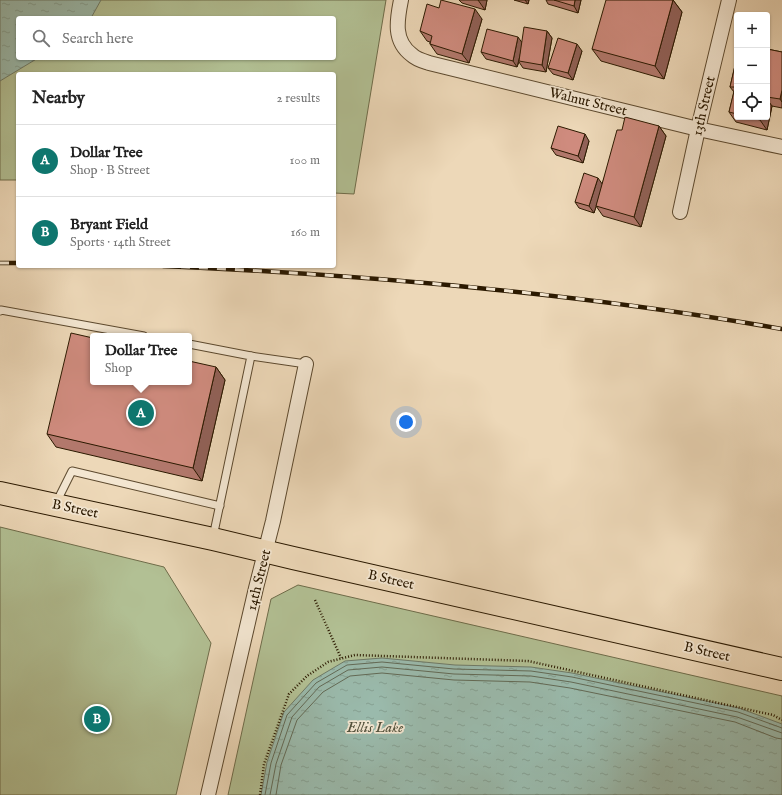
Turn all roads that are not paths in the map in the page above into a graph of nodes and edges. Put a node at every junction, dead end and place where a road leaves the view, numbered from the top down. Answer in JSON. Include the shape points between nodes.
{"nodes":[{"id":1,"x":401,"y":0,"type":"edge"},
{"id":2,"x":729,"y":0,"type":"edge"},
{"id":3,"x":698,"y":129,"type":"junction"},
{"id":4,"x":782,"y":147,"type":"edge"},
{"id":5,"x":680,"y":212,"type":"dead end"},
{"id":6,"x":0,"y":311,"type":"edge"},
{"id":7,"x":128,"y":333,"type":"edge"},
{"id":8,"x":192,"y":345,"type":"edge"},
{"id":9,"x":251,"y":356,"type":"junction"},
{"id":10,"x":306,"y":364,"type":"joint"},
{"id":11,"x":0,"y":492,"type":"edge"},
{"id":12,"x":56,"y":505,"type":"junction"},
{"id":13,"x":220,"y":506,"type":"junction"},
{"id":14,"x":213,"y":539,"type":"junction"},
{"id":15,"x":265,"y":552,"type":"junction"},
{"id":16,"x":782,"y":669,"type":"edge"},
{"id":17,"x":208,"y":795,"type":"edge"}],
"edges":[{"from":1,"to":3,"type":"street","name":"Walnut Street","via":[[397,25],[400,43],[412,56],[429,63]]},
{"from":2,"to":3,"type":"street","name":"13th Street"},
{"from":3,"to":4,"type":"street","name":"Walnut Street"},
{"from":3,"to":5,"type":"street","name":"13th Street"},
{"from":6,"to":7,"type":"lane"},
{"from":8,"to":9,"type":"lane"},
{"from":9,"to":10,"type":"lane"},
{"from":9,"to":13,"type":"lane"},
{"from":10,"to":15,"type":"street","name":"14th Street"},
{"from":11,"to":12,"type":"highway","name":"B Street"},
{"from":12,"to":13,"type":"lane","via":[[72,471]]},
{"from":12,"to":14,"type":"highway","name":"B Street"},
{"from":13,"to":14,"type":"lane"},
{"from":14,"to":15,"type":"highway","name":"B Street"},
{"from":15,"to":16,"type":"highway","name":"B Street"},
{"from":15,"to":17,"type":"street","name":"14th Street"}]}
